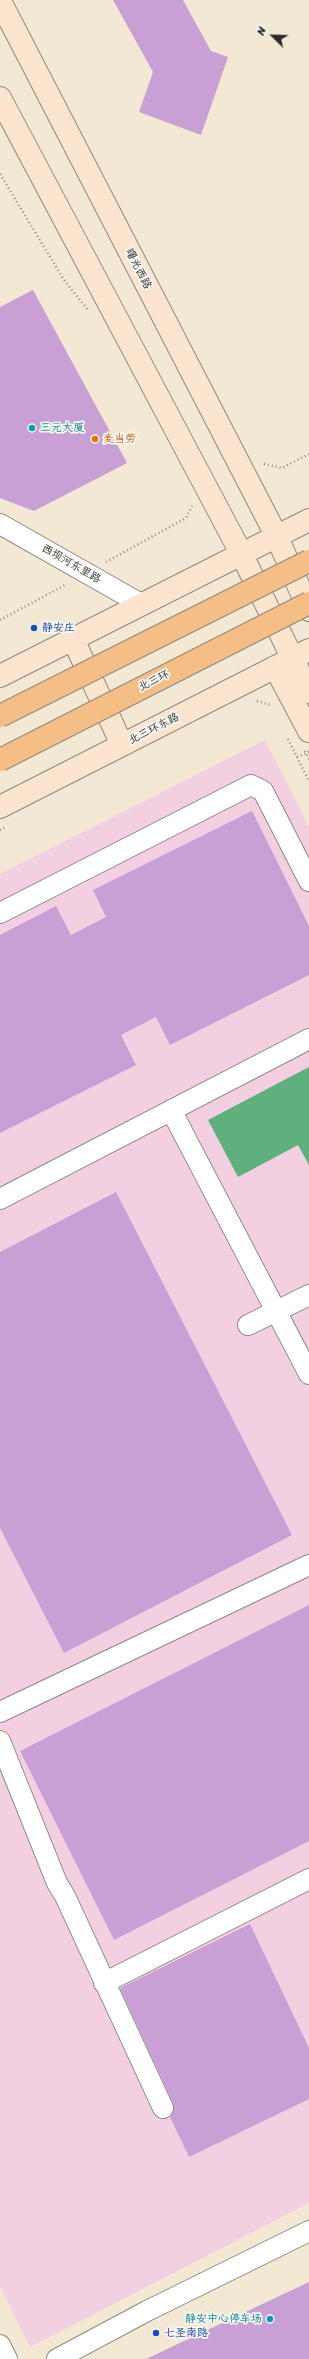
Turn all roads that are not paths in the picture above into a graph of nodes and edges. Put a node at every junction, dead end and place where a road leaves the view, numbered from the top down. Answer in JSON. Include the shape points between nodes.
{"nodes":[{"id":1,"x":0,"y":1,"type":"edge"},
{"id":2,"x":0,"y":98,"type":"edge"},
{"id":3,"x":309,"y":520,"type":"edge"},
{"id":4,"x":0,"y":524,"type":"edge"},
{"id":5,"x":277,"y":537,"type":"junction"},
{"id":6,"x":241,"y":553,"type":"junction"},
{"id":7,"x":309,"y":560,"type":"edge"},
{"id":8,"x":309,"y":603,"type":"edge"},
{"id":9,"x":141,"y":604,"type":"junction"},
{"id":10,"x":309,"y":610,"type":"edge"},
{"id":11,"x":73,"y":639,"type":"junction"},
{"id":12,"x":292,"y":659,"type":"edge"},
{"id":13,"x":0,"y":676,"type":"edge"},
{"id":14,"x":309,"y":692,"type":"edge"},
{"id":15,"x":0,"y":716,"type":"edge"},
{"id":16,"x":301,"y":737,"type":"edge"},
{"id":17,"x":122,"y":745,"type":"junction"},
{"id":18,"x":0,"y":760,"type":"edge"},
{"id":19,"x":4,"y":817,"type":"edge"},
{"id":20,"x":309,"y":881,"type":"edge"},
{"id":21,"x":0,"y":913,"type":"edge"},
{"id":22,"x":309,"y":1039,"type":"edge"},
{"id":23,"x":171,"y":1110,"type":"junction"},
{"id":24,"x":0,"y":1199,"type":"edge"},
{"id":25,"x":309,"y":1296,"type":"edge"},
{"id":26,"x":276,"y":1311,"type":"junction"},
{"id":27,"x":248,"y":1325,"type":"dead end"},
{"id":28,"x":309,"y":1374,"type":"edge"},
{"id":29,"x":309,"y":1565,"type":"edge"},
{"id":30,"x":0,"y":1712,"type":"edge"},
{"id":31,"x":0,"y":1741,"type":"edge"},
{"id":32,"x":309,"y":1879,"type":"edge"},
{"id":33,"x":104,"y":1983,"type":"junction"},
{"id":34,"x":163,"y":2108,"type":"dead end"},
{"id":35,"x":309,"y":2231,"type":"edge"},
{"id":36,"x":0,"y":2345,"type":"edge"},
{"id":37,"x":7,"y":2359,"type":"edge"},
{"id":38,"x":57,"y":2359,"type":"edge"}],
"edges":[{"from":1,"to":5,"type":"main road","name":"曙光西路"},
{"from":2,"to":6,"type":"main road"},
{"from":3,"to":5,"type":"main road"},
{"from":4,"to":9,"type":"street","name":"西坝河东里路"},
{"from":5,"to":6,"type":"main road"},
{"from":5,"to":10,"type":"main road","name":"曙光西路"},
{"from":6,"to":9,"type":"main road"},
{"from":6,"to":12,"type":"main road"},
{"from":7,"to":15,"type":"highway","bridge":true},
{"from":8,"to":18,"type":"highway","name":"北三环","bridge":true},
{"from":9,"to":11,"type":"main road"},
{"from":11,"to":13,"type":"main road"},
{"from":11,"to":17,"type":"main road"},
{"from":12,"to":14,"type":"main road"},
{"from":12,"to":16,"type":"main road"},
{"from":12,"to":17,"type":"main road","name":"北三环东路"},
{"from":17,"to":19,"type":"main road","name":"北三环东路"},
{"from":20,"to":21,"type":"street","via":[[263,791],[251,785]]},
{"from":22,"to":23,"type":"street"},
{"from":23,"to":24,"type":"street"},
{"from":23,"to":26,"type":"street"},
{"from":25,"to":26,"type":"street"},
{"from":26,"to":27,"type":"street"},
{"from":26,"to":28,"type":"street"},
{"from":29,"to":30,"type":"street"},
{"from":31,"to":33,"type":"street","via":[[57,1883]]},
{"from":32,"to":33,"type":"street"},
{"from":33,"to":34,"type":"street"},
{"from":35,"to":38,"type":"street","via":[[147,2311]]},
{"from":36,"to":37,"type":"street"}]}
